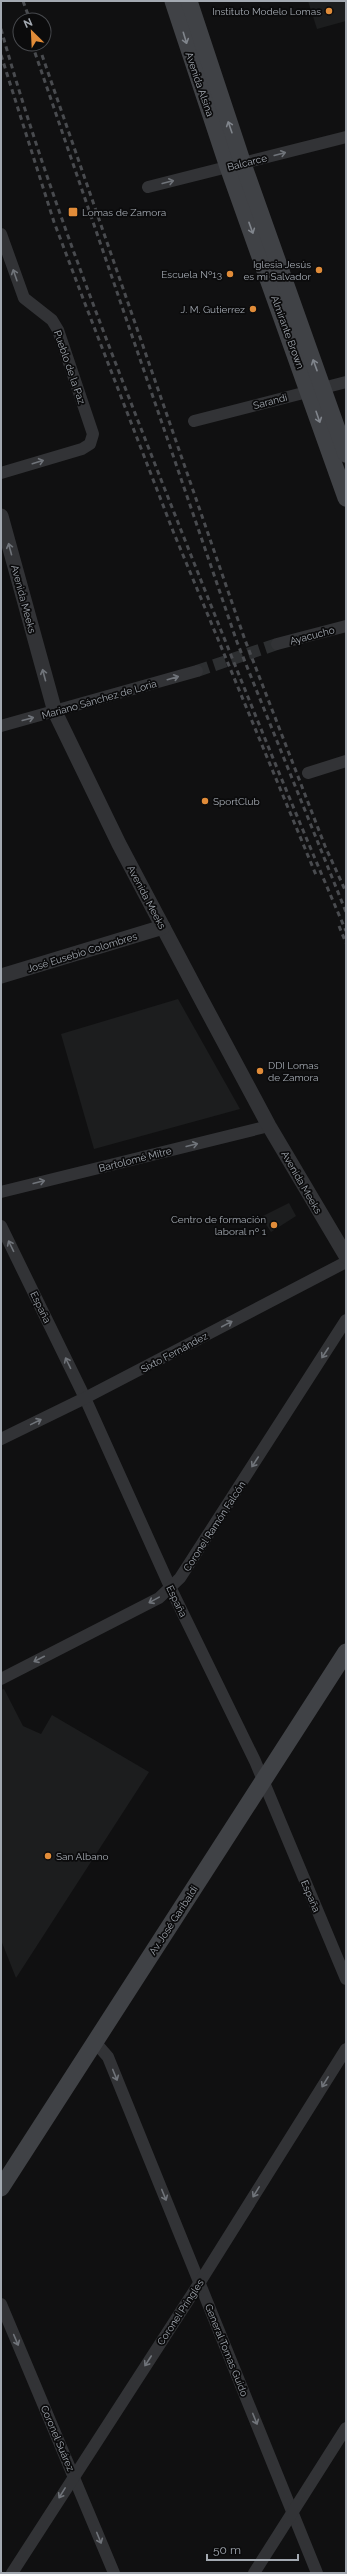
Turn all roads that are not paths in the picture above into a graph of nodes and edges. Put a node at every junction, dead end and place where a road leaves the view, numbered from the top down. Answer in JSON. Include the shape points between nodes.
{"nodes":[{"id":1,"x":173,"y":1,"type":"edge"},
{"id":2,"x":189,"y":1,"type":"edge"},
{"id":3,"x":346,"y":137,"type":"edge"},
{"id":4,"x":236,"y":165,"type":"junction"},
{"id":5,"x":148,"y":187,"type":"dead end"},
{"id":6,"x":1,"y":234,"type":"edge"},
{"id":7,"x":346,"y":382,"type":"edge"},
{"id":8,"x":316,"y":389,"type":"junction"},
{"id":9,"x":194,"y":421,"type":"dead end"},
{"id":10,"x":346,"y":454,"type":"edge"},
{"id":11,"x":1,"y":473,"type":"edge"},
{"id":12,"x":346,"y":498,"type":"edge"},
{"id":13,"x":1,"y":516,"type":"edge"},
{"id":14,"x":346,"y":626,"type":"edge"},
{"id":15,"x":277,"y":644,"type":"tunnel mouth"},
{"id":16,"x":197,"y":671,"type":"tunnel mouth"},
{"id":17,"x":55,"y":712,"type":"junction"},
{"id":18,"x":1,"y":726,"type":"edge"},
{"id":19,"x":346,"y":761,"type":"edge"},
{"id":20,"x":308,"y":772,"type":"dead end"},
{"id":21,"x":163,"y":927,"type":"junction"},
{"id":22,"x":1,"y":976,"type":"edge"},
{"id":23,"x":269,"y":1126,"type":"junction"},
{"id":24,"x":1,"y":1192,"type":"edge"},
{"id":25,"x":1,"y":1226,"type":"edge"},
{"id":26,"x":346,"y":1256,"type":"edge"},
{"id":27,"x":346,"y":1262,"type":"edge"},
{"id":28,"x":346,"y":1320,"type":"edge"},
{"id":29,"x":85,"y":1398,"type":"junction"},
{"id":30,"x":1,"y":1439,"type":"edge"},
{"id":31,"x":171,"y":1588,"type":"junction"},
{"id":32,"x":346,"y":1652,"type":"edge"},
{"id":33,"x":1,"y":1678,"type":"edge"},
{"id":34,"x":264,"y":1780,"type":"junction"},
{"id":35,"x":346,"y":1979,"type":"edge"},
{"id":36,"x":95,"y":2042,"type":"junction"},
{"id":37,"x":346,"y":2049,"type":"edge"},
{"id":38,"x":1,"y":2188,"type":"edge"},
{"id":39,"x":200,"y":2282,"type":"junction"},
{"id":40,"x":1,"y":2304,"type":"edge"},
{"id":41,"x":346,"y":2428,"type":"edge"},
{"id":42,"x":73,"y":2475,"type":"junction"},
{"id":43,"x":292,"y":2512,"type":"junction"},
{"id":44,"x":12,"y":2573,"type":"edge"},
{"id":45,"x":114,"y":2573,"type":"edge"},
{"id":46,"x":254,"y":2573,"type":"edge"},
{"id":47,"x":317,"y":2573,"type":"edge"}],
"edges":[{"from":1,"to":4,"type":"main road","name":"Avenida Alsina","one_way":true},
{"from":4,"to":2,"type":"main road","name":"Avenida Alsina","one_way":true},
{"from":4,"to":3,"type":"street","name":"Balcarce","one_way":true},
{"from":5,"to":4,"type":"street","name":"Balcarce","one_way":true},
{"from":4,"to":8,"type":"main road","name":"Almirante Brown"},
{"from":11,"to":6,"type":"street","name":"Pueblo de la Paz","one_way":true,"via":[[90,444],[93,434],[58,330],[52,320],[24,298]]},
{"from":7,"to":8,"type":"street","name":"Sarandi"},
{"from":8,"to":9,"type":"street","name":"Sarandi"},
{"from":8,"to":10,"type":"main road","name":"Almirante Brown"},
{"from":8,"to":12,"type":"main road","name":"Almirante Brown","one_way":true},
{"from":17,"to":13,"type":"street","name":"Avenida Meeks","one_way":true},
{"from":14,"to":15,"type":"street","name":"Ayacucho"},
{"from":17,"to":16,"type":"street","name":"Mariano Sánchez de Loria","one_way":true},
{"from":18,"to":17,"type":"street","name":"Mariano Sánchez de Loria","one_way":true},
{"from":17,"to":21,"type":"street","name":"Avenida Meeks"},
{"from":19,"to":20,"type":"street"},
{"from":21,"to":22,"type":"street","name":"José Eusebio Colombres"},
{"from":21,"to":23,"type":"street","name":"Avenida Meeks"},
{"from":24,"to":23,"type":"street","name":"Bartolomé Mitre","one_way":true},
{"from":23,"to":26,"type":"street","name":"Avenida Meeks"},
{"from":29,"to":25,"type":"street","name":"España","one_way":true},
{"from":29,"to":27,"type":"street","name":"Sixto Fernández","one_way":true},
{"from":28,"to":31,"type":"street","name":"Coronel Ramón Falcón","one_way":true,"via":[[180,1578]]},
{"from":30,"to":29,"type":"street","name":"Sixto Fernández","one_way":true},
{"from":29,"to":31,"type":"street","name":"España"},
{"from":31,"to":33,"type":"street","name":"Coronel Ramón Falcón","one_way":true,"via":[[159,1598]]},
{"from":31,"to":34,"type":"street","name":"España"},
{"from":32,"to":34,"type":"main road","name":"Av. José Garibaldi"},
{"from":34,"to":35,"type":"street","name":"España"},
{"from":34,"to":36,"type":"main road","name":"Av. José Garibaldi"},
{"from":36,"to":38,"type":"main road","name":"Av. José Garibaldi"},
{"from":36,"to":39,"type":"street","name":"General Tomas Guido","one_way":true,"via":[[108,2057]]},
{"from":37,"to":39,"type":"street","name":"Coronel Pringles","one_way":true},
{"from":39,"to":42,"type":"street","name":"Coronel Pringles","one_way":true},
{"from":39,"to":43,"type":"street","name":"General Tomas Guido","one_way":true},
{"from":40,"to":42,"type":"street","name":"Coronel Suárez","one_way":true},
{"from":41,"to":43,"type":"street"},
{"from":42,"to":44,"type":"street","name":"Coronel Pringles","one_way":true},
{"from":42,"to":45,"type":"street","name":"Coronel Suárez","one_way":true},
{"from":43,"to":46,"type":"street"},
{"from":43,"to":47,"type":"street","name":"General Tomas Guido"}]}
